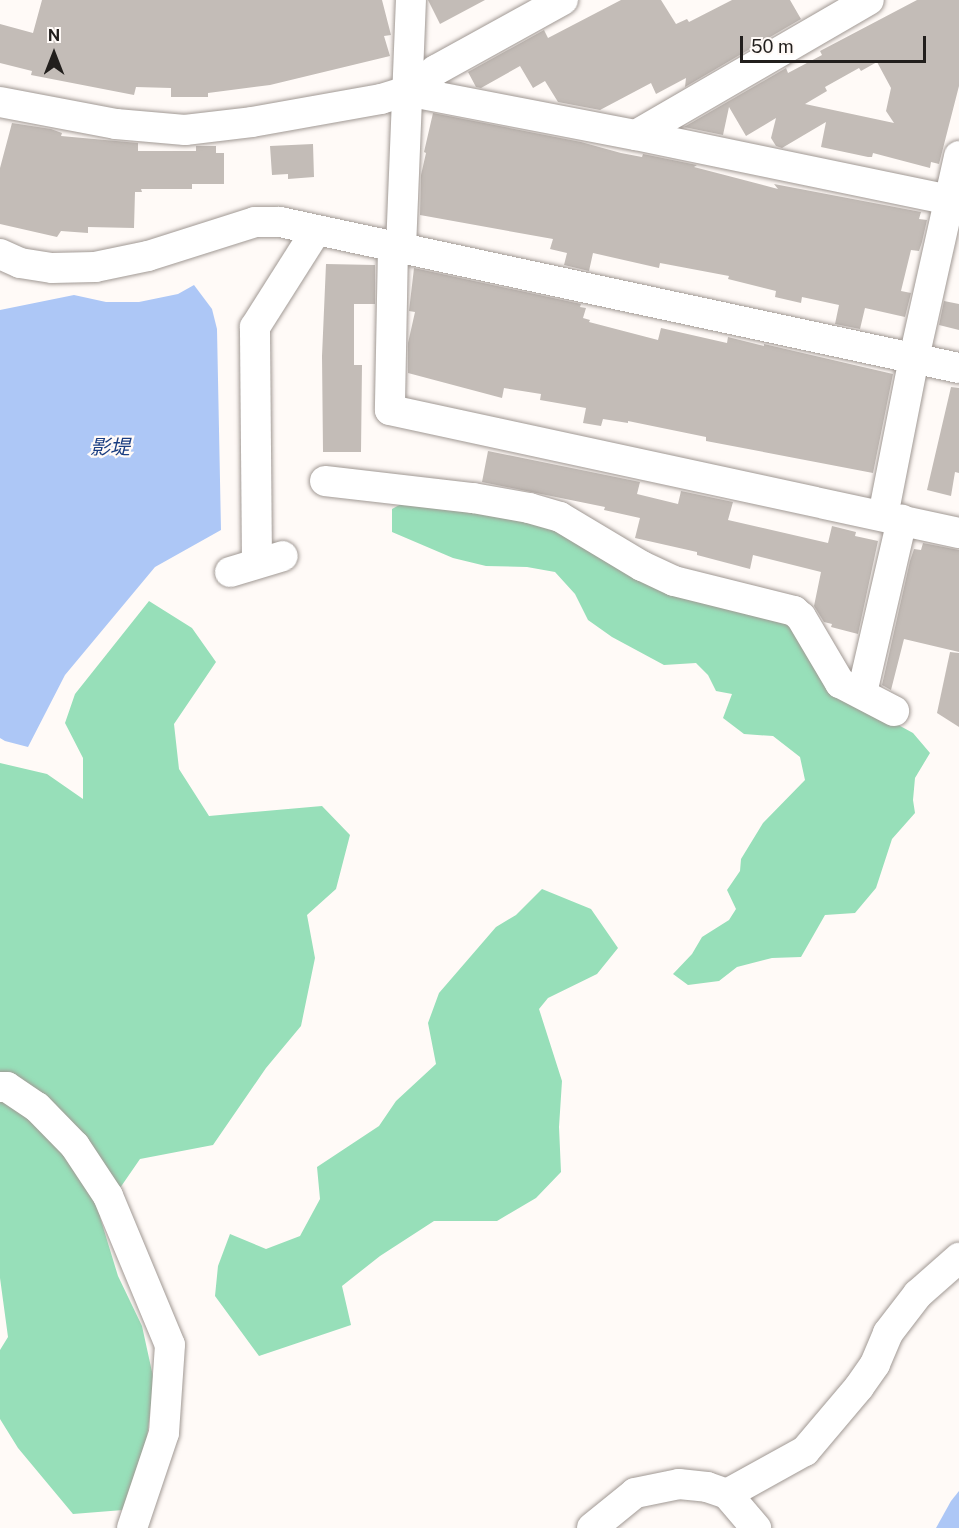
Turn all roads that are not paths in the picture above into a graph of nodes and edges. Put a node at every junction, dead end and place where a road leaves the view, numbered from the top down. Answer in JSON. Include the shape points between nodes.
{"nodes":[{"id":1,"x":411,"y":0,"type":"edge"},
{"id":2,"x":563,"y":0,"type":"edge"},
{"id":3,"x":869,"y":0,"type":"edge"},
{"id":4,"x":407,"y":91,"type":"junction"},
{"id":5,"x":0,"y":102,"type":"edge"},
{"id":6,"x":636,"y":135,"type":"junction"},
{"id":7,"x":959,"y":156,"type":"edge"},
{"id":8,"x":949,"y":200,"type":"junction"},
{"id":9,"x":316,"y":231,"type":"junction"},
{"id":10,"x":397,"y":248,"type":"junction"},
{"id":11,"x":0,"y":254,"type":"edge"},
{"id":12,"x":914,"y":358,"type":"junction"},
{"id":13,"x":959,"y":368,"type":"edge"},
{"id":14,"x":325,"y":481,"type":"dead end"},
{"id":15,"x":892,"y":518,"type":"junction"},
{"id":16,"x":959,"y":533,"type":"edge"},
{"id":17,"x":257,"y":564,"type":"dead end"},
{"id":18,"x":862,"y":693,"type":"junction"},
{"id":19,"x":894,"y":711,"type":"dead end"},
{"id":20,"x":0,"y":1087,"type":"edge"},
{"id":21,"x":959,"y":1258,"type":"edge"},
{"id":22,"x":727,"y":1494,"type":"junction"},
{"id":23,"x":132,"y":1528,"type":"edge"},
{"id":24,"x":592,"y":1528,"type":"edge"},
{"id":25,"x":756,"y":1528,"type":"edge"}],
"edges":[{"from":1,"to":4,"type":"street"},
{"from":2,"to":4,"type":"street","via":[[436,70]]},
{"from":3,"to":6,"type":"street"},
{"from":4,"to":5,"type":"street","via":[[252,122],[185,130],[116,124]]},
{"from":4,"to":6,"type":"street"},
{"from":4,"to":10,"type":"street"},
{"from":6,"to":8,"type":"street"},
{"from":7,"to":8,"type":"street"},
{"from":8,"to":12,"type":"street"},
{"from":9,"to":10,"type":"street"},
{"from":9,"to":11,"type":"street","via":[[280,222],[255,222],[148,256],[95,267],[52,268],[20,263]]},
{"from":9,"to":17,"type":"street","via":[[255,327]]},
{"from":10,"to":12,"type":"street"},
{"from":10,"to":15,"type":"street","via":[[390,410]]},
{"from":12,"to":13,"type":"street"},
{"from":12,"to":15,"type":"street"},
{"from":14,"to":18,"type":"street","via":[[473,498],[560,517],[674,581],[794,611],[840,683]]},
{"from":15,"to":16,"type":"street"},
{"from":15,"to":18,"type":"street"},
{"from":18,"to":19,"type":"street"},
{"from":20,"to":23,"type":"street","via":[[7,1087],[37,1107],[75,1146],[108,1196],[170,1345],[164,1433]]},
{"from":21,"to":22,"type":"street","via":[[918,1294],[888,1333],[875,1364],[859,1387],[805,1451]]},
{"from":22,"to":24,"type":"street","via":[[679,1484],[653,1487],[635,1493]]},
{"from":22,"to":25,"type":"street"}]}
